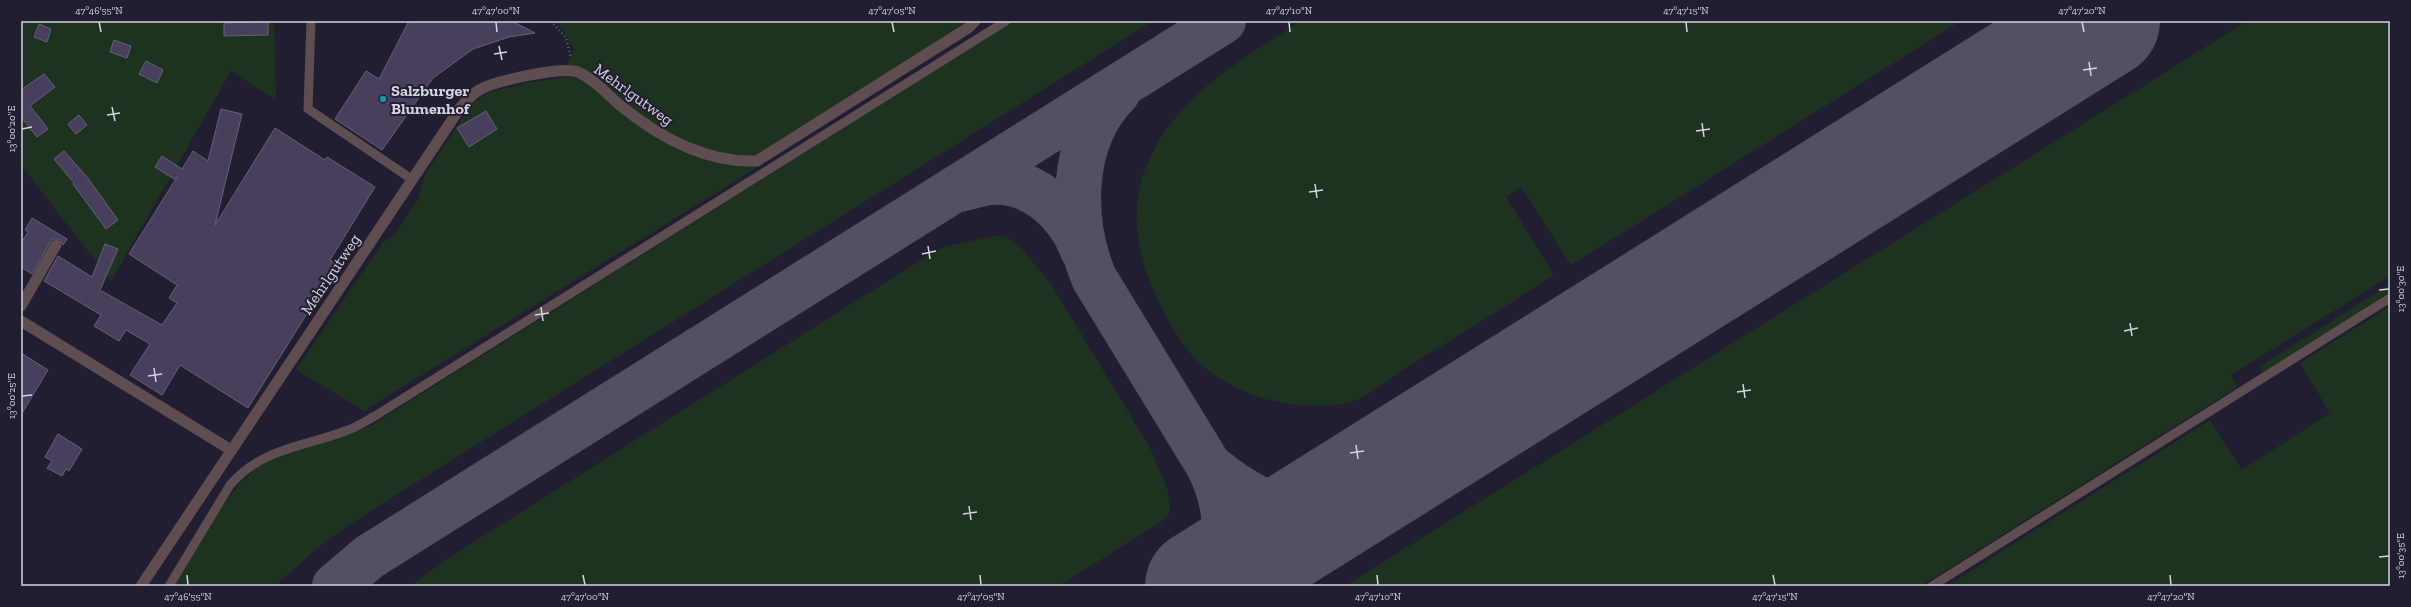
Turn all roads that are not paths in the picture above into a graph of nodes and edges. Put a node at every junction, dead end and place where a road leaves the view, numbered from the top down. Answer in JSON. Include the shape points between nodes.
{"nodes":[{"id":1,"x":311,"y":21,"type":"edge"},
{"id":2,"x":975,"y":21,"type":"edge"},
{"id":3,"x":1006,"y":21,"type":"edge"},
{"id":4,"x":757,"y":161,"type":"junction"},
{"id":5,"x":766,"y":171,"type":"junction"},
{"id":6,"x":413,"y":180,"type":"junction"},
{"id":7,"x":56,"y":245,"type":"dead end"},
{"id":8,"x":2390,"y":298,"type":"edge"},
{"id":9,"x":21,"y":306,"type":"edge"},
{"id":10,"x":21,"y":321,"type":"edge"},
{"id":11,"x":231,"y":450,"type":"junction"},
{"id":12,"x":141,"y":586,"type":"edge"},
{"id":13,"x":169,"y":586,"type":"edge"},
{"id":14,"x":1932,"y":586,"type":"edge"}],
"edges":[{"from":1,"to":6,"type":"lane","via":[[308,109]]},
{"from":2,"to":4,"type":"street","via":[[968,28]]},
{"from":3,"to":5,"type":"lane"},
{"from":4,"to":5,"type":"lane"},
{"from":4,"to":6,"type":"street","name":"Mehrlgutweg","via":[[727,160],[668,138],[631,114],[577,72],[553,72],[516,77],[481,89],[469,97]]},
{"from":5,"to":13,"type":"lane","via":[[375,416],[349,430],[277,451],[257,462],[230,485]]},
{"from":6,"to":11,"type":"street","name":"Mehrlgutweg"},
{"from":7,"to":9,"type":"street"},
{"from":8,"to":14,"type":"lane"},
{"from":10,"to":11,"type":"street"},
{"from":11,"to":12,"type":"street","name":"Mehrlgutweg"}]}
